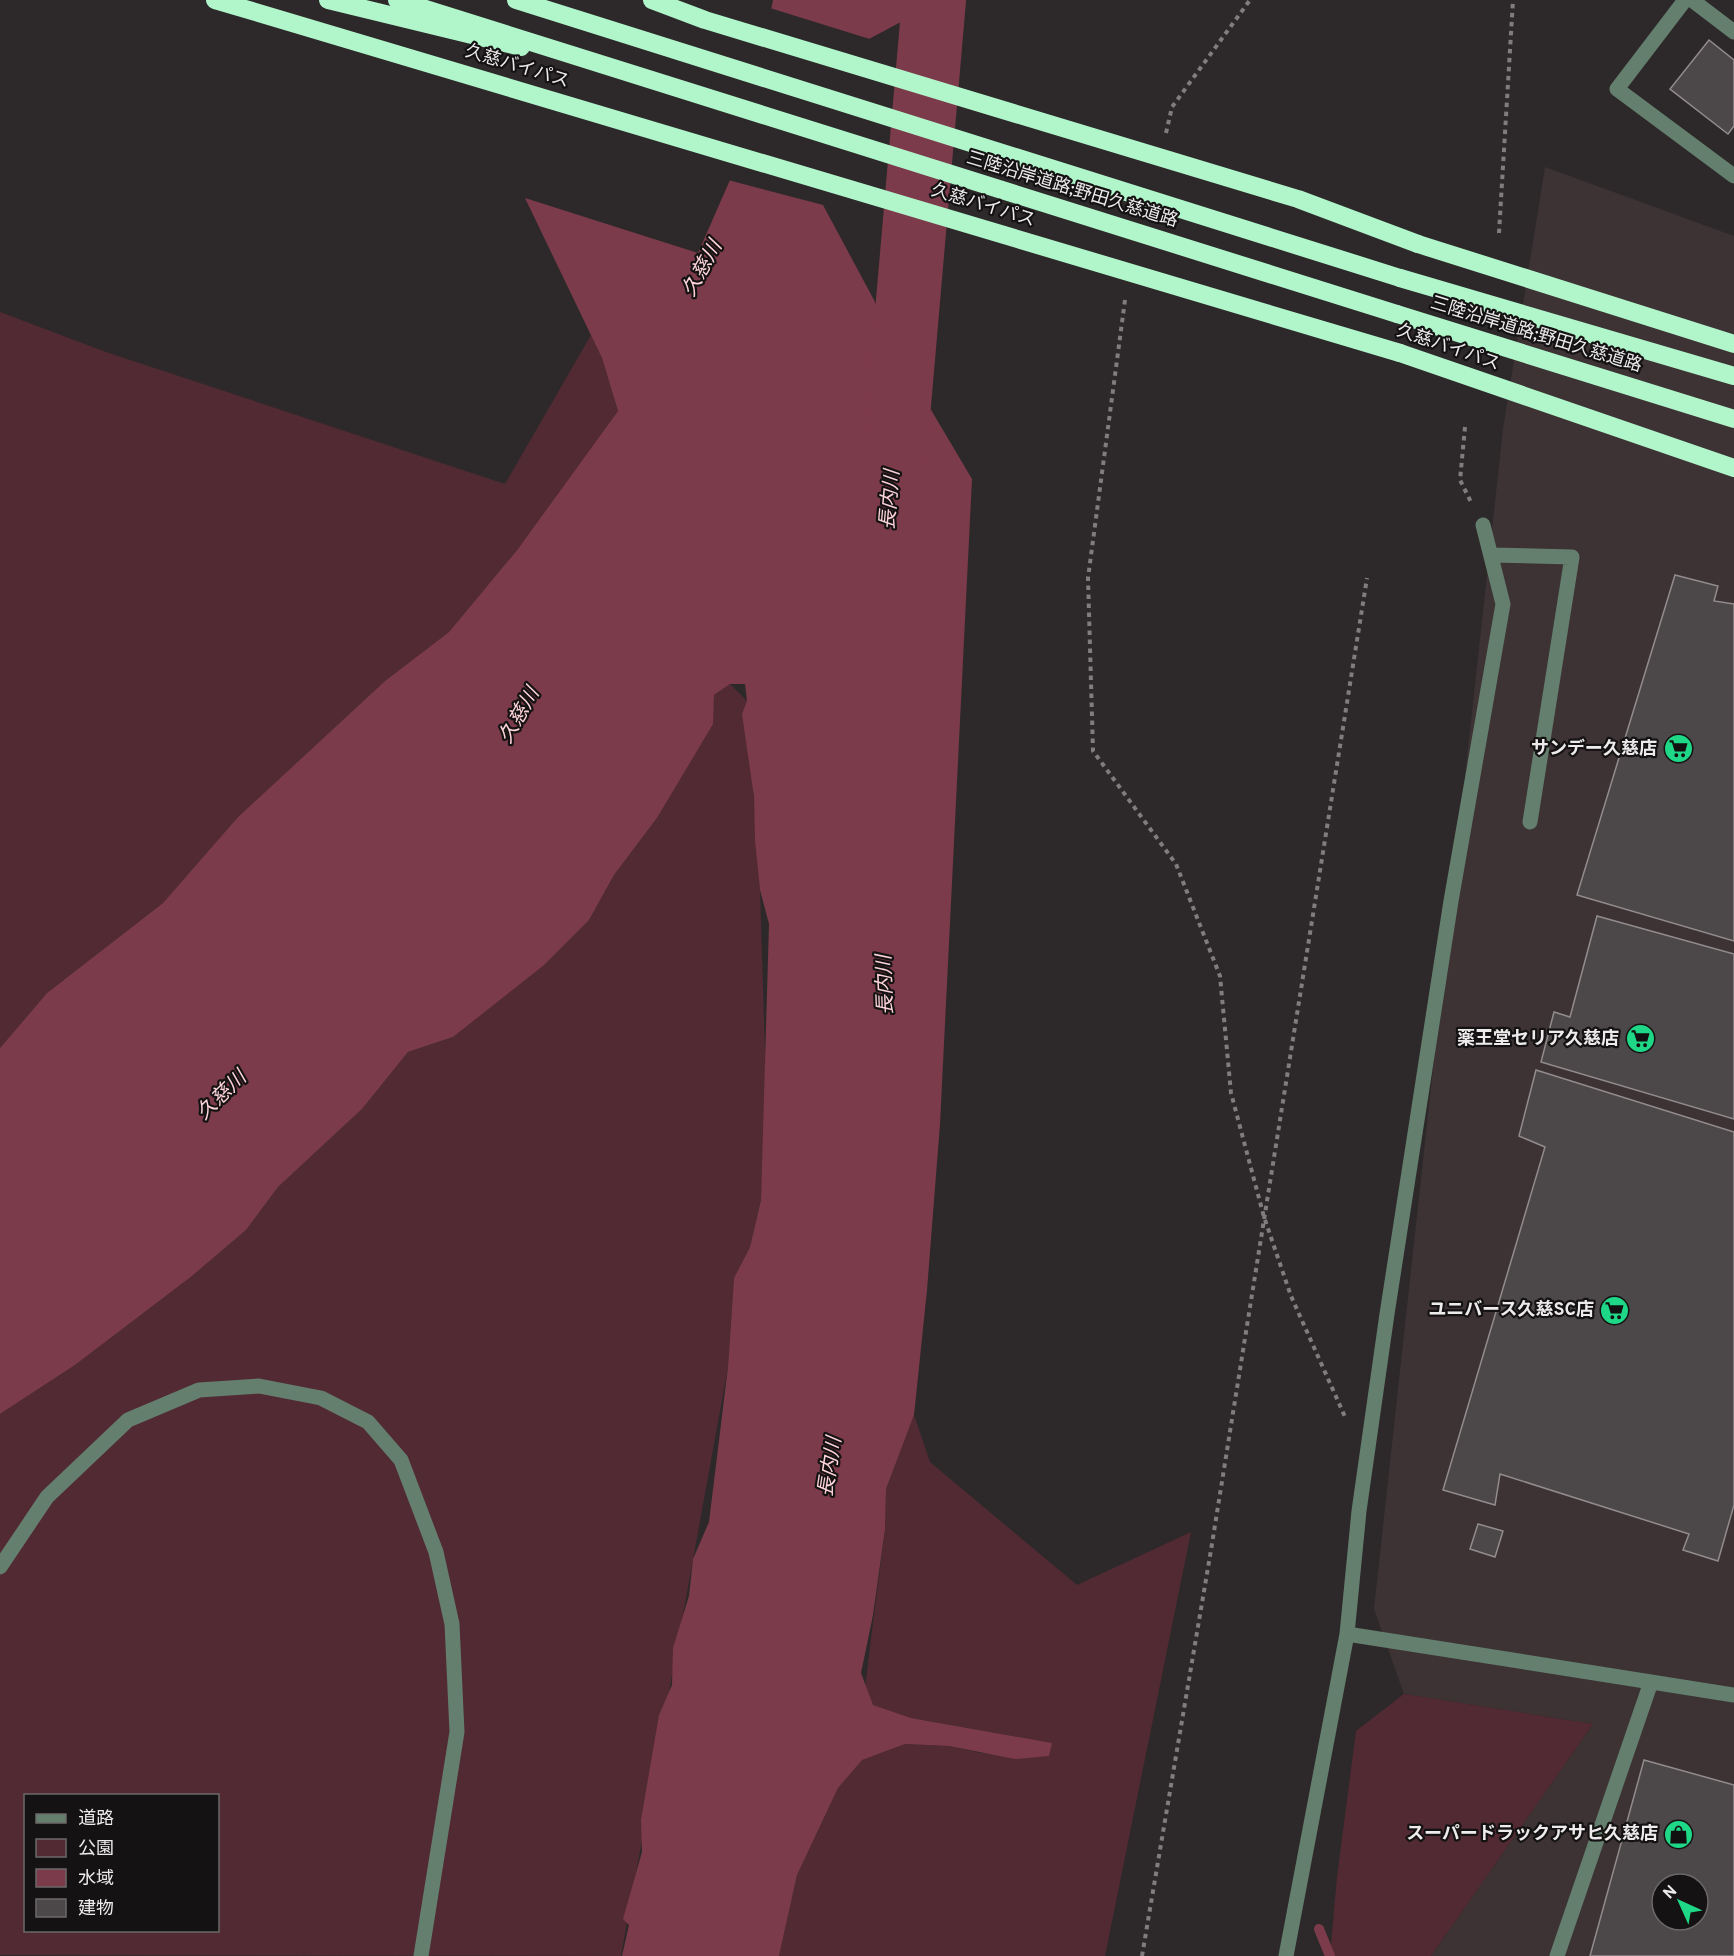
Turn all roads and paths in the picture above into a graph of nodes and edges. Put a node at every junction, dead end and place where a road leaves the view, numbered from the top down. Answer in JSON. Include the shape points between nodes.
{"nodes":[{"id":1,"x":215,"y":0,"type":"edge"},
{"id":2,"x":328,"y":0,"type":"edge"},
{"id":3,"x":398,"y":0,"type":"edge"},
{"id":4,"x":516,"y":0,"type":"edge"},
{"id":5,"x":652,"y":0,"type":"edge"},
{"id":6,"x":1250,"y":0,"type":"edge"},
{"id":7,"x":1513,"y":0,"type":"edge"},
{"id":8,"x":1685,"y":0,"type":"edge"},
{"id":9,"x":1692,"y":0,"type":"edge"},
{"id":10,"x":1734,"y":32,"type":"edge"},
{"id":11,"x":625,"y":72,"type":"junction"},
{"id":12,"x":1164,"y":142,"type":"dead end"},
{"id":13,"x":1734,"y":176,"type":"edge"},
{"id":14,"x":1499,"y":232,"type":"dead end"},
{"id":15,"x":1127,"y":292,"type":"dead end"},
{"id":16,"x":1734,"y":344,"type":"edge"},
{"id":17,"x":1734,"y":376,"type":"edge"},
{"id":18,"x":1734,"y":420,"type":"edge"},
{"id":19,"x":1465,"y":427,"type":"dead end"},
{"id":20,"x":1734,"y":468,"type":"edge"},
{"id":21,"x":1483,"y":525,"type":"joint"},
{"id":22,"x":1491,"y":555,"type":"junction"},
{"id":23,"x":1367,"y":578,"type":"dead end"},
{"id":24,"x":1530,"y":822,"type":"dead end"},
{"id":25,"x":1264,"y":1217,"type":"junction"},
{"id":26,"x":1347,"y":1422,"type":"dead end"},
{"id":27,"x":0,"y":1567,"type":"edge"},
{"id":28,"x":1347,"y":1634,"type":"junction"},
{"id":29,"x":1651,"y":1682,"type":"junction"},
{"id":30,"x":1734,"y":1695,"type":"edge"},
{"id":31,"x":421,"y":1956,"type":"edge"},
{"id":32,"x":1142,"y":1956,"type":"edge"},
{"id":33,"x":1286,"y":1956,"type":"edge"},
{"id":34,"x":1557,"y":1956,"type":"edge"}],
"edges":[{"from":1,"to":20,"type":"highway","name":"久慈バイパス","bridge":true,"via":[[1400,353]]},
{"from":2,"to":11,"type":"highway","bridge":true},
{"from":3,"to":11,"type":"highway","name":"三陸沿岸道路;野田久慈道路","bridge":true},
{"from":4,"to":17,"type":"highway","name":"三陸沿岸道路;野田久慈道路","bridge":true,"via":[[1400,278]]},
{"from":5,"to":16,"type":"highway","bridge":true,"via":[[705,20],[1298,199],[1418,244]]},
{"from":6,"to":12,"type":"path","via":[[1172,107]]},
{"from":7,"to":14,"type":"path"},
{"from":8,"to":13,"type":"street","via":[[1617,89]]},
{"from":9,"to":10,"type":"street"},
{"from":11,"to":18,"type":"highway","name":"三陸沿岸道路;野田久慈道路","bridge":true},
{"from":15,"to":25,"type":"path","via":[[1088,578],[1093,751],[1176,864],[1220,976],[1231,1094]]},
{"from":19,"to":21,"type":"path","via":[[1460,480]]},
{"from":21,"to":22,"type":"street"},
{"from":22,"to":24,"type":"street","via":[[1572,557]]},
{"from":22,"to":28,"type":"street","via":[[1503,604],[1449,913],[1387,1314],[1359,1510]]},
{"from":23,"to":25,"type":"path"},
{"from":25,"to":26,"type":"path","via":[[1291,1296]]},
{"from":25,"to":32,"type":"path"},
{"from":27,"to":31,"type":"street","via":[[46,1497],[128,1420],[199,1390],[259,1386],[321,1398],[368,1422],[401,1460],[436,1552],[452,1624],[457,1732]]},
{"from":28,"to":29,"type":"street"},
{"from":28,"to":33,"type":"street"},
{"from":29,"to":30,"type":"street"},
{"from":29,"to":34,"type":"street"}]}
